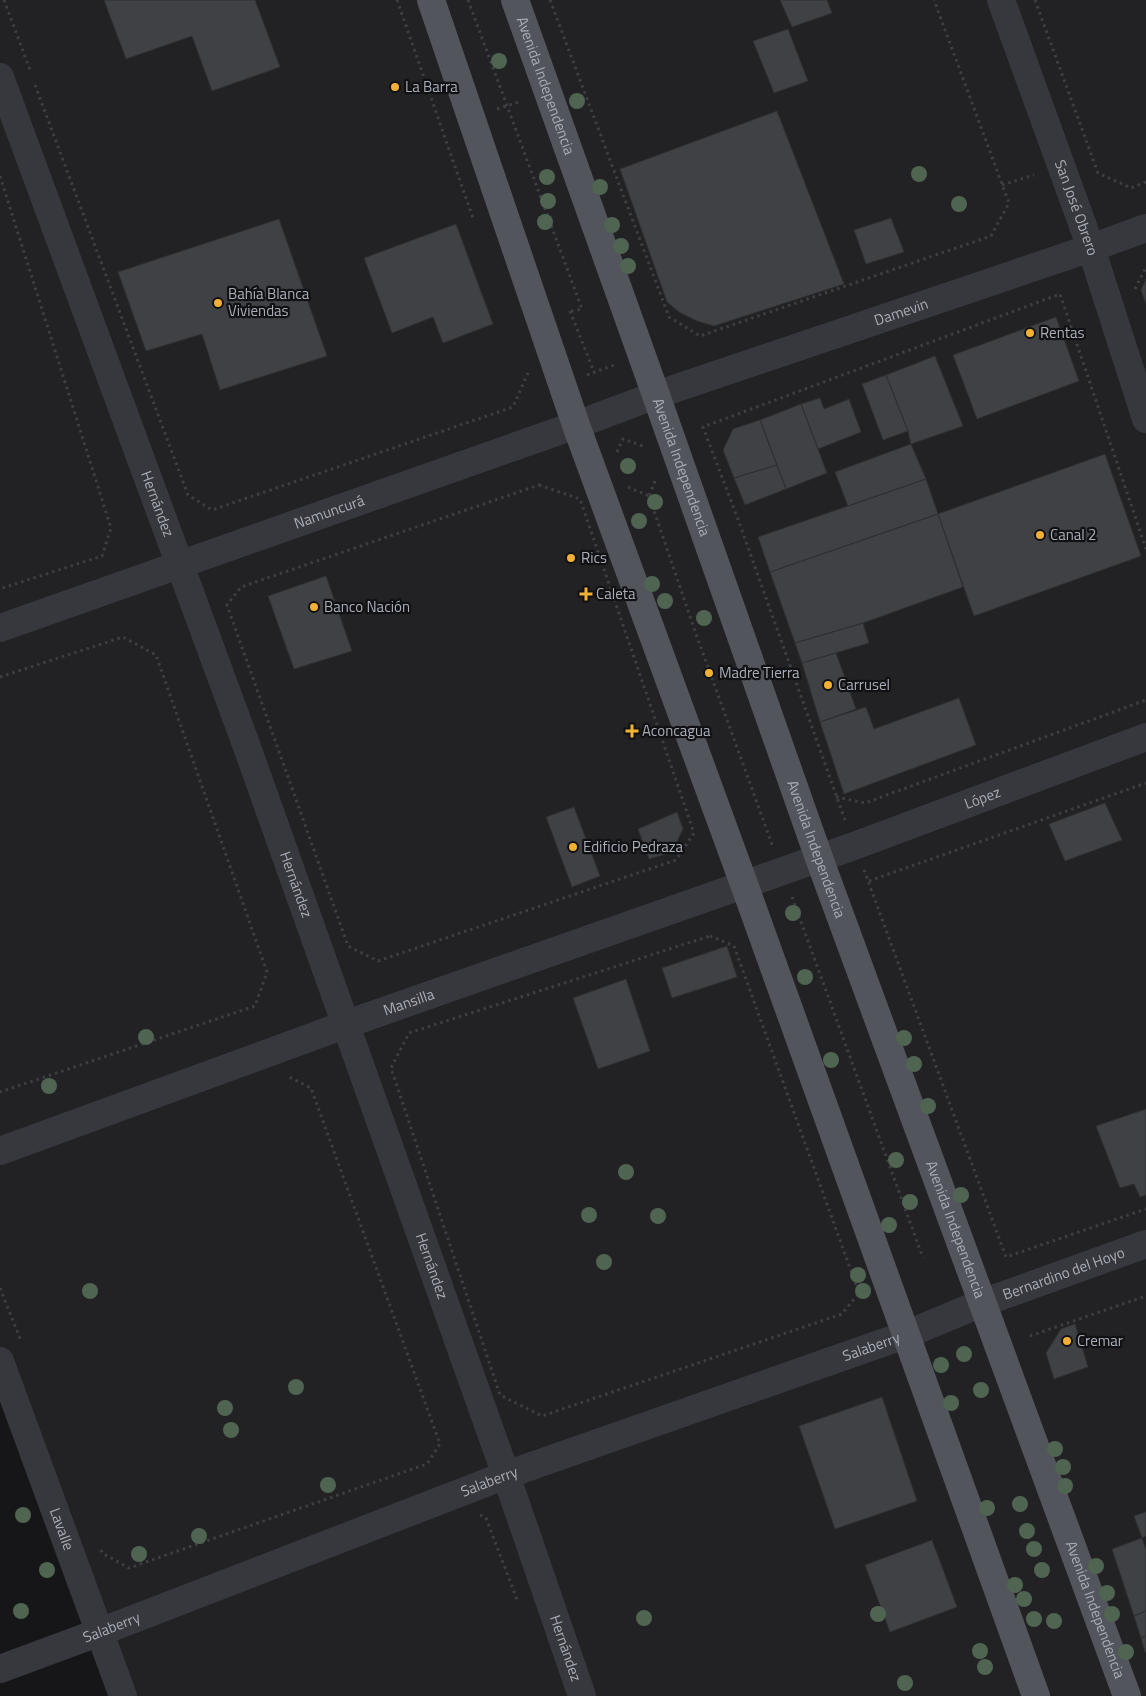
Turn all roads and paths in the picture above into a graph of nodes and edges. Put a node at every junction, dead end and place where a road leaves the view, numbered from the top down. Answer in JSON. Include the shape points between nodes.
{"nodes":[{"id":1,"x":4,"y":0,"type":"edge"},
{"id":2,"x":397,"y":0,"type":"edge"},
{"id":3,"x":431,"y":0,"type":"edge"},
{"id":4,"x":468,"y":0,"type":"edge"},
{"id":5,"x":515,"y":0,"type":"edge"},
{"id":6,"x":550,"y":0,"type":"edge"},
{"id":7,"x":934,"y":0,"type":"edge"},
{"id":8,"x":1002,"y":0,"type":"edge"},
{"id":9,"x":1035,"y":0,"type":"edge"},
{"id":10,"x":32,"y":75,"type":"dead end"},
{"id":11,"x":0,"y":77,"type":"edge"},
{"id":12,"x":35,"y":84,"type":"dead end"},
{"id":13,"x":526,"y":99,"type":"dead end"},
{"id":14,"x":506,"y":106,"type":"junction"},
{"id":15,"x":492,"y":110,"type":"dead end"},
{"id":16,"x":0,"y":176,"type":"edge"},
{"id":17,"x":1146,"y":182,"type":"edge"},
{"id":18,"x":475,"y":224,"type":"dead end"},
{"id":19,"x":1146,"y":228,"type":"edge"},
{"id":20,"x":1091,"y":248,"type":"junction"},
{"id":21,"x":1146,"y":267,"type":"edge"},
{"id":22,"x":1137,"y":296,"type":"dead end"},
{"id":23,"x":582,"y":309,"type":"dead end"},
{"id":24,"x":570,"y":311,"type":"dead end"},
{"id":25,"x":622,"y":362,"type":"dead end"},
{"id":26,"x":524,"y":364,"type":"dead end"},
{"id":27,"x":594,"y":372,"type":"junction"},
{"id":28,"x":580,"y":378,"type":"dead end"},
{"id":29,"x":656,"y":395,"type":"junction"},
{"id":30,"x":614,"y":411,"type":"junction"},
{"id":31,"x":1146,"y":419,"type":"edge"},
{"id":32,"x":576,"y":425,"type":"junction"},
{"id":33,"x":647,"y":452,"type":"dead end"},
{"id":34,"x":658,"y":475,"type":"dead end"},
{"id":35,"x":580,"y":499,"type":"dead end"},
{"id":36,"x":1146,"y":549,"type":"edge"},
{"id":37,"x":179,"y":565,"type":"junction"},
{"id":38,"x":0,"y":588,"type":"edge"},
{"id":39,"x":0,"y":628,"type":"edge"},
{"id":40,"x":0,"y":677,"type":"edge"},
{"id":41,"x":1146,"y":700,"type":"edge"},
{"id":42,"x":1146,"y":737,"type":"edge"},
{"id":43,"x":1146,"y":783,"type":"edge"},
{"id":44,"x":836,"y":798,"type":"junction"},
{"id":45,"x":694,"y":833,"type":"dead end"},
{"id":46,"x":854,"y":846,"type":"junction"},
{"id":47,"x":819,"y":858,"type":"junction"},
{"id":48,"x":781,"y":871,"type":"junction"},
{"id":49,"x":869,"y":881,"type":"junction"},
{"id":50,"x":744,"y":884,"type":"junction"},
{"id":51,"x":734,"y":946,"type":"dead end"},
{"id":52,"x":347,"y":1024,"type":"junction"},
{"id":53,"x":278,"y":1079,"type":"dead end"},
{"id":54,"x":0,"y":1092,"type":"edge"},
{"id":55,"x":0,"y":1151,"type":"edge"},
{"id":56,"x":1146,"y":1209,"type":"edge"},
{"id":57,"x":1146,"y":1244,"type":"edge"},
{"id":58,"x":923,"y":1258,"type":"dead end"},
{"id":59,"x":0,"y":1288,"type":"edge"},
{"id":60,"x":859,"y":1293,"type":"dead end"},
{"id":61,"x":1146,"y":1296,"type":"edge"},
{"id":62,"x":982,"y":1303,"type":"junction"},
{"id":63,"x":906,"y":1335,"type":"junction"},
{"id":64,"x":1030,"y":1336,"type":"dead end"},
{"id":65,"x":21,"y":1343,"type":"dead end"},
{"id":66,"x":0,"y":1360,"type":"edge"},
{"id":67,"x":506,"y":1475,"type":"junction"},
{"id":68,"x":99,"y":1544,"type":"dead end"},
{"id":69,"x":100,"y":1632,"type":"junction"},
{"id":70,"x":0,"y":1668,"type":"edge"},
{"id":71,"x":123,"y":1696,"type":"edge"},
{"id":72,"x":582,"y":1696,"type":"edge"},
{"id":73,"x":1036,"y":1696,"type":"edge"},
{"id":74,"x":1127,"y":1696,"type":"edge"}],
"edges":[{"from":1,"to":10,"type":"path"},
{"from":2,"to":18,"type":"path"},
{"from":3,"to":32,"type":"main road"},
{"from":4,"to":14,"type":"path"},
{"from":5,"to":29,"type":"main road","name":"Avenida Independencia"},
{"from":6,"to":7,"type":"path","via":[[669,317],[700,336],[991,236],[1008,204]]},
{"from":8,"to":20,"type":"street","name":"San José Obrero"},
{"from":9,"to":17,"type":"path","via":[[1098,173],[1131,188]]},
{"from":11,"to":37,"type":"street","name":"Hernández"},
{"from":12,"to":26,"type":"path","via":[[188,495],[212,510],[513,408],[528,374]]},
{"from":13,"to":14,"type":"path"},
{"from":14,"to":15,"type":"path"},
{"from":14,"to":23,"type":"path"},
{"from":16,"to":38,"type":"path","via":[[111,528],[102,556]]},
{"from":19,"to":20,"type":"street","name":"Damevin"},
{"from":20,"to":29,"type":"street","name":"Damevin"},
{"from":20,"to":31,"type":"street","name":"San José Obrero"},
{"from":21,"to":22,"type":"path","via":[[1134,288]]},
{"from":24,"to":27,"type":"path"},
{"from":25,"to":27,"type":"path"},
{"from":27,"to":28,"type":"path"},
{"from":29,"to":30,"type":"street","name":"Namuncurá"},
{"from":29,"to":47,"type":"main road","name":"Avenida Independencia"},
{"from":30,"to":32,"type":"street","name":"Namuncurá"},
{"from":30,"to":33,"type":"path","via":[[623,439],[643,445]]},
{"from":32,"to":37,"type":"street","name":"Namuncurá"},
{"from":32,"to":50,"type":"main road"},
{"from":34,"to":48,"type":"path","via":[[649,496]]},
{"from":35,"to":45,"type":"path","via":[[539,485],[241,587],[227,605],[348,946],[378,961],[676,860]]},
{"from":36,"to":44,"type":"path","via":[[1060,294],[703,427]]},
{"from":37,"to":39,"type":"street","name":"Namuncurá"},
{"from":37,"to":52,"type":"street","name":"Hernández"},
{"from":40,"to":54,"type":"path","via":[[123,637],[156,655],[267,972],[255,1006]]},
{"from":41,"to":44,"type":"path","via":[[865,804]]},
{"from":42,"to":46,"type":"street","name":"López"},
{"from":43,"to":49,"type":"path"},
{"from":44,"to":46,"type":"path"},
{"from":46,"to":47,"type":"street","name":"López"},
{"from":46,"to":49,"type":"path"},
{"from":47,"to":48,"type":"street","name":"Mansilla"},
{"from":47,"to":62,"type":"main road","name":"Avenida Independencia"},
{"from":48,"to":50,"type":"street","name":"Mansilla"},
{"from":48,"to":58,"type":"path"},
{"from":49,"to":56,"type":"path","via":[[1006,1257]]},
{"from":50,"to":52,"type":"street","name":"Mansilla"},
{"from":50,"to":63,"type":"main road"},
{"from":51,"to":60,"type":"path","via":[[710,936],[409,1033],[391,1068],[500,1395],[542,1416],[842,1314]]},
{"from":52,"to":55,"type":"street","name":"Mansilla"},
{"from":52,"to":67,"type":"street","name":"Hernández"},
{"from":53,"to":68,"type":"path","via":[[287,1076],[311,1088],[440,1444],[428,1464],[129,1568],[102,1553]]},
{"from":57,"to":62,"type":"street","name":"Bernardino del Hoyo"},
{"from":59,"to":65,"type":"path"},
{"from":61,"to":64,"type":"path"},
{"from":62,"to":63,"type":"street","name":"Salaberry"},
{"from":62,"to":74,"type":"main road","name":"Avenida Independencia"},
{"from":63,"to":67,"type":"street","name":"Salaberry"},
{"from":63,"to":73,"type":"main road"},
{"from":66,"to":69,"type":"street","name":"Lavalle"},
{"from":67,"to":69,"type":"street","name":"Salaberry"},
{"from":67,"to":72,"type":"street","name":"Hernández"},
{"from":69,"to":70,"type":"street","name":"Salaberry"},
{"from":69,"to":71,"type":"street","name":"Lavalle"}]}
